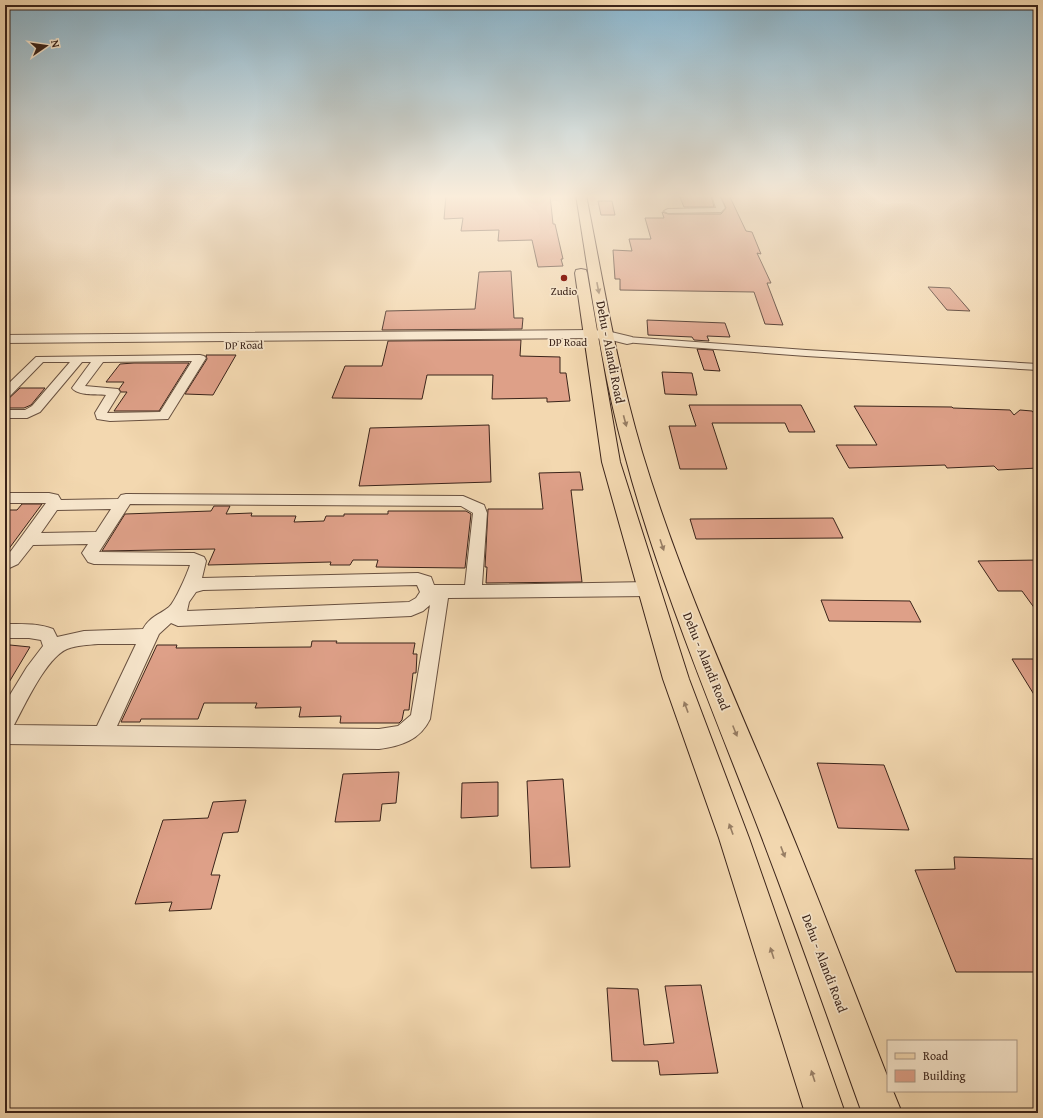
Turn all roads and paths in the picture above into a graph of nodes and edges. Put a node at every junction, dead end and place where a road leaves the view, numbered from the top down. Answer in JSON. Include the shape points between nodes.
{"nodes":[{"id":1,"x":582,"y":247,"type":"edge"},
{"id":2,"x":590,"y":247,"type":"edge"},
{"id":3,"x":5,"y":339,"type":"edge"},
{"id":4,"x":605,"y":339,"type":"junction"},
{"id":5,"x":189,"y":342,"type":"junction"},
{"id":6,"x":5,"y":346,"type":"edge"},
{"id":7,"x":99,"y":353,"type":"junction"},
{"id":8,"x":83,"y":359,"type":"junction"},
{"id":9,"x":1038,"y":367,"type":"edge"},
{"id":10,"x":5,"y":394,"type":"edge"},
{"id":11,"x":5,"y":414,"type":"edge"},
{"id":12,"x":622,"y":454,"type":"junction"},
{"id":13,"x":5,"y":498,"type":"edge"},
{"id":14,"x":122,"y":504,"type":"junction"},
{"id":15,"x":54,"y":505,"type":"junction"},
{"id":16,"x":99,"y":538,"type":"junction"},
{"id":17,"x":29,"y":539,"type":"junction"},
{"id":18,"x":5,"y":564,"type":"edge"},
{"id":19,"x":191,"y":586,"type":"junction"},
{"id":20,"x":649,"y":589,"type":"junction"},
{"id":21,"x":474,"y":591,"type":"junction"},
{"id":22,"x":435,"y":592,"type":"junction"},
{"id":23,"x":177,"y":611,"type":"junction"},
{"id":24,"x":5,"y":631,"type":"edge"},
{"id":25,"x":149,"y":637,"type":"junction"},
{"id":26,"x":54,"y":648,"type":"junction"},
{"id":27,"x":5,"y":721,"type":"edge"},
{"id":28,"x":5,"y":734,"type":"edge"},
{"id":29,"x":103,"y":735,"type":"junction"},
{"id":30,"x":825,"y":1113,"type":"edge"},
{"id":31,"x":882,"y":1113,"type":"edge"}],
"edges":[{"from":1,"to":4,"type":"main road","name":"Dehu - Alandi Road"},
{"from":2,"to":4,"type":"main road","name":"Dehu - Alandi Road","one_way":true},
{"from":3,"to":5,"type":"street","name":"DP Road"},
{"from":4,"to":5,"type":"street","name":"DP Road"},
{"from":4,"to":9,"type":"street"},
{"from":4,"to":12,"type":"main road","name":"Dehu - Alandi Road","via":[[619,401]]},
{"from":5,"to":7,"type":"street","name":"DP Road"},
{"from":6,"to":7,"type":"street","name":"DP Road"},
{"from":7,"to":7,"type":"street","via":[[78,388],[114,392],[101,413],[101,416],[110,417],[164,416],[200,358]]},
{"from":7,"to":8,"type":"street"},
{"from":8,"to":10,"type":"street","via":[[40,359]]},
{"from":8,"to":11,"type":"street","via":[[36,409],[27,414]]},
{"from":12,"to":20,"type":"main road","name":"Dehu - Alandi Road","via":[[611,462]]},
{"from":12,"to":31,"type":"main road","name":"Dehu - Alandi Road","one_way":true,"via":[[661,544],[770,816]]},
{"from":13,"to":15,"type":"street","via":[[49,498],[53,499]]},
{"from":14,"to":15,"type":"street"},
{"from":14,"to":16,"type":"street"},
{"from":14,"to":21,"type":"street","via":[[126,499],[463,501],[479,508],[480,513]]},
{"from":15,"to":17,"type":"street"},
{"from":16,"to":17,"type":"street"},
{"from":16,"to":19,"type":"street","via":[[90,553],[94,558],[198,561]]},
{"from":17,"to":18,"type":"street","via":[[12,560]]},
{"from":19,"to":22,"type":"street","via":[[418,579]]},
{"from":19,"to":23,"type":"street"},
{"from":20,"to":21,"type":"street"},
{"from":30,"to":20,"type":"main road","name":"Dehu - Alandi Road","one_way":true,"via":[[734,838],[676,679]]},
{"from":21,"to":22,"type":"street"},
{"from":22,"to":23,"type":"street","via":[[422,604],[411,609],[178,619]]},
{"from":22,"to":29,"type":"street","via":[[420,719],[412,730],[398,737],[379,739]]},
{"from":23,"to":25,"type":"street","via":[[160,621],[152,629]]},
{"from":24,"to":26,"type":"street","via":[[47,634]]},
{"from":25,"to":26,"type":"street","via":[[84,638]]},
{"from":25,"to":29,"type":"street"},
{"from":26,"to":27,"type":"street","via":[[43,660]]},
{"from":28,"to":29,"type":"street"}]}
